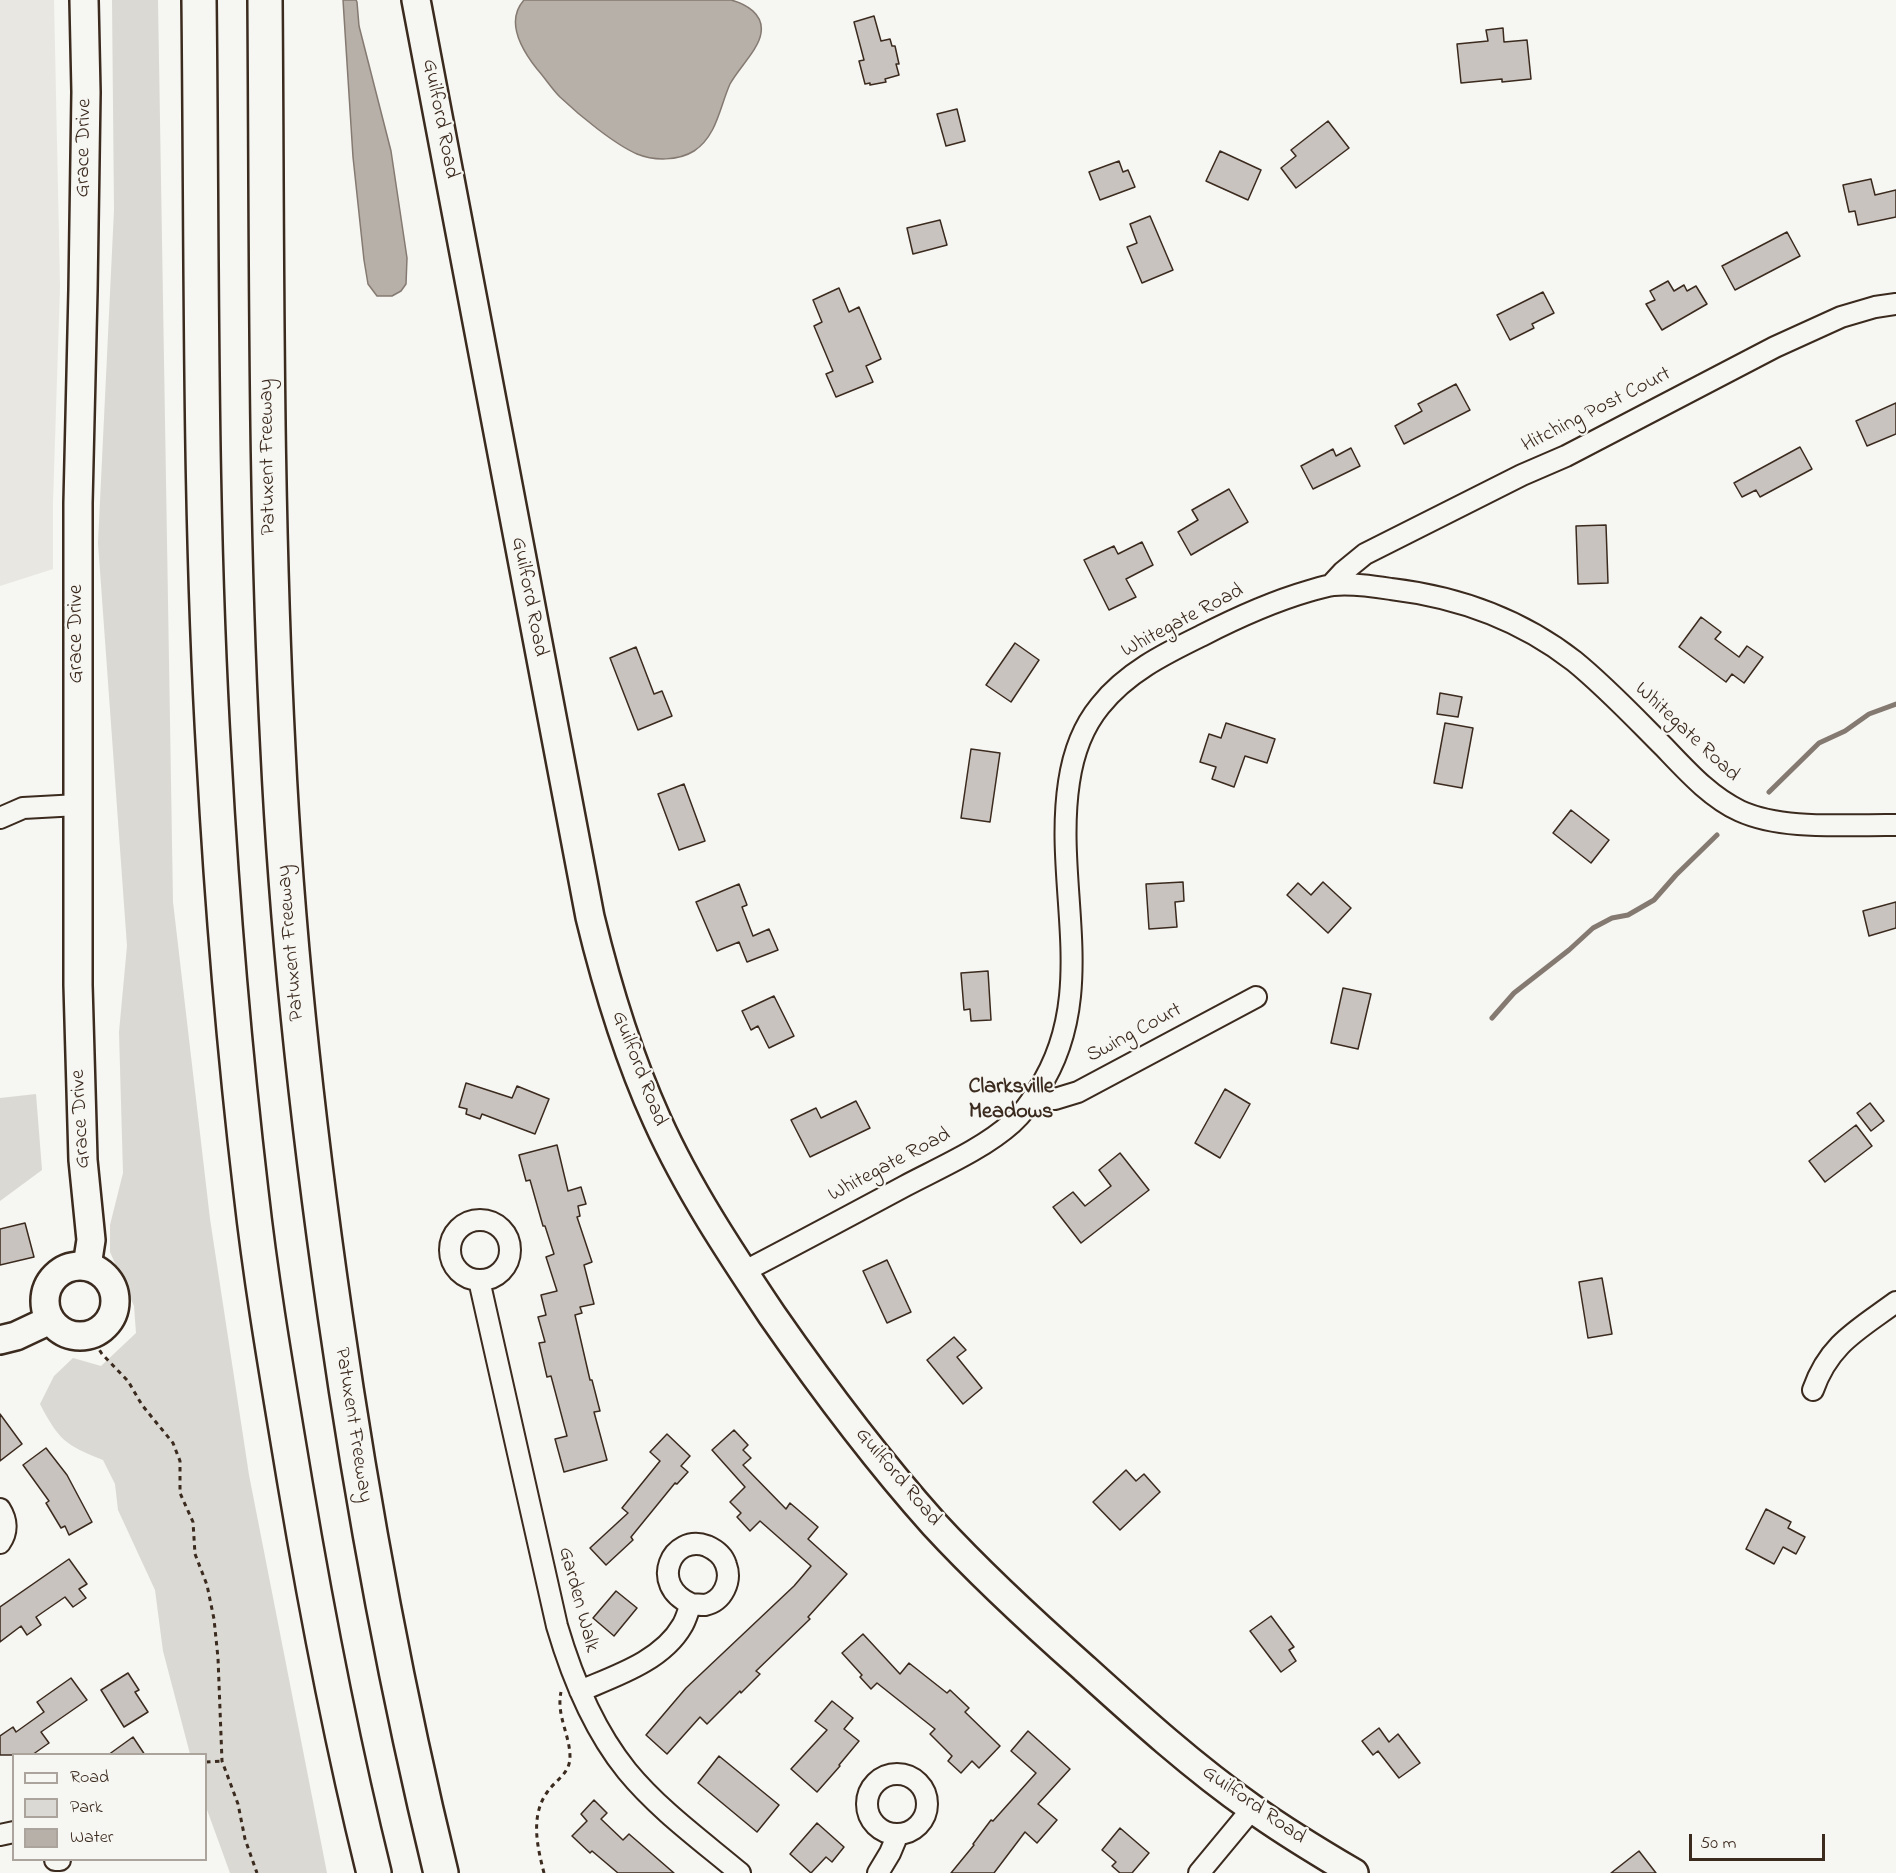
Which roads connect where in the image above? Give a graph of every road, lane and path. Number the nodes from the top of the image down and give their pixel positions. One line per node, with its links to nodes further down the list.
1 (84, 0): 7 (main road, Grace Drive)
2 (199, 0): 29 (highway)
3 (265, 0): 30 (highway, Patuxent Freeway)
4 (416, 0): 13 (main road, Guilford Road)
5 (1896, 304): 6 (street, Hitching Post Court)
6 (1331, 585): 9 (street, Whitegate Road); 11 (street, Whitegate Road)
7 (78, 805): 8 (street); 12 (main road, Grace Drive)
8 (0, 818)
9 (1896, 825)
10 (1256, 997): 11 (street, Swing Court)
11 (1032, 1100): 13 (street, Whitegate Road)
12 (87, 1266): 16 (main road); 17 (main road)
13 (743, 1272): 26 (main road, Guilford Road)
14 (478, 1280): 23 (street, Garden Walk)
15 (1896, 1302): 19 (street)
16 (50, 1320): 17 (main road); 18 (main road)
17 (90, 1335): 24 (path)
18 (0, 1340)
19 (1813, 1390)
20 (0, 1509): 21 (street)
21 (0, 1543)
22 (691, 1604): 23 (street)
23 (578, 1685): 31 (path); 32 (street, Garden Walk)
24 (222, 1761): 25 (path); 28 (path)
25 (207, 1762)
26 (1252, 1809): 34 (street); 35 (main road, Guilford Road)
27 (898, 1834): 33 (street)
28 (257, 1873)
29 (374, 1873)
30 (441, 1873)
31 (544, 1873)
32 (740, 1873)
33 (878, 1873)
34 (1199, 1873)
35 (1354, 1873)

